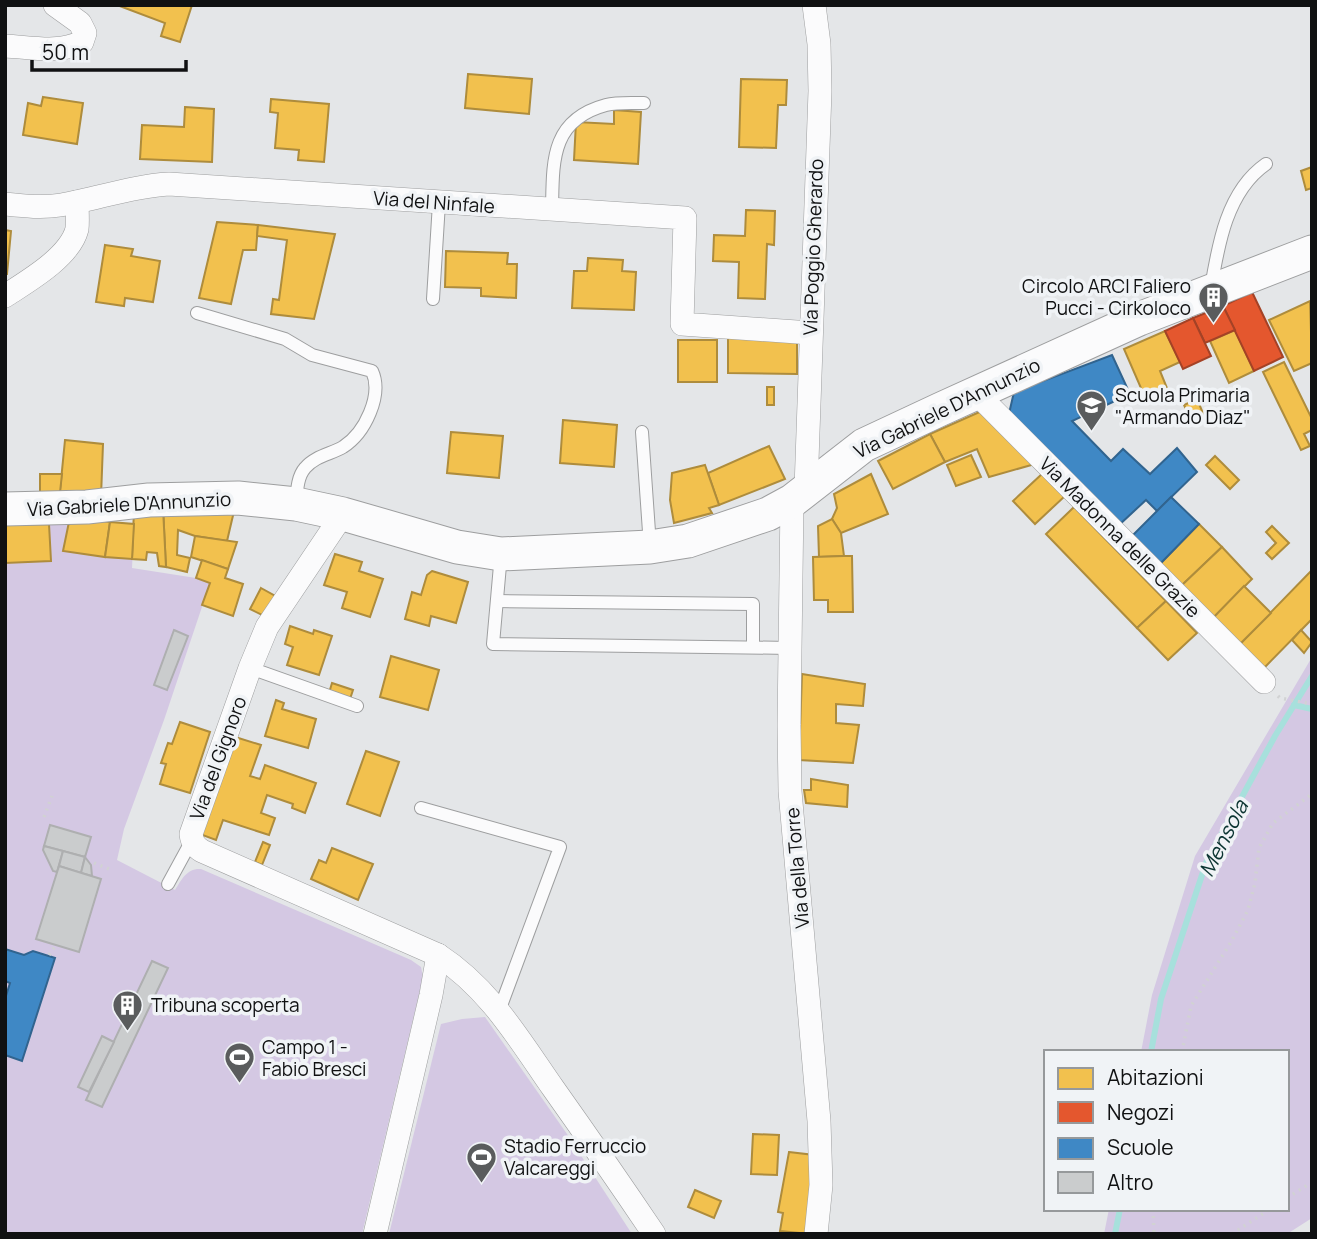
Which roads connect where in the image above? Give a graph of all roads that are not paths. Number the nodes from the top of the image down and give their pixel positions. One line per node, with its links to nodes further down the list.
1 (55, 5): 3 (street)
2 (814, 5): 15 (street, Via Poggio Gherardo)
3 (5, 46)
4 (644, 103): 9 (lane)
5 (1266, 164): 11 (lane)
6 (77, 202): 7 (street, Via del Ninfale); 8 (street, Via del Ninfale); 12 (street)
7 (439, 203): 9 (street, Via del Ninfale); 13 (lane)
8 (5, 204)
9 (552, 209): 15 (street, Via del Ninfale)
10 (1312, 251): 11 (street, Via Gabriele D'Annunzio)
11 (1210, 292): 16 (street, Via Gabriele D'Annunzio)
12 (5, 296)
13 (433, 299)
14 (197, 313): 19 (lane)
15 (811, 333): 18 (street, Via Poggio Gherardo)
16 (976, 393): 18 (street, Via Gabriele D'Annunzio); 28 (street, Via Madonna delle Grazie)
17 (642, 432): 22 (lane)
18 (799, 495): 22 (street, Via Gabriele D'Annunzio); 26 (street, Via della Torre)
19 (296, 504): 20 (street, Via Gabriele D'Annunzio); 21 (street, Via Gabriele D'Annunzio)
20 (5, 509)
21 (344, 514): 23 (street, Via Gabriele D'Annunzio); 27 (street, Via del Gignoro)
22 (650, 547): 23 (street, Via Gabriele D'Annunzio)
23 (501, 554): 24 (lane)
24 (497, 601): 25 (lane); 25 (lane)
25 (753, 647): 26 (lane)
26 (790, 648): 37 (street, Via della Torre)
27 (250, 668): 29 (lane); 31 (street, Via del Gignoro)
28 (1272, 690)
29 (357, 706)
30 (421, 808): 34 (lane)
31 (192, 840): 32 (lane); 33 (street, Via del Gignoro)
32 (168, 884)
33 (438, 955): 34 (street, Via del Gignoro); 35 (street)
34 (499, 1012): 36 (street, Via del Gignoro)
35 (375, 1234)
36 (654, 1234)
37 (816, 1234)

